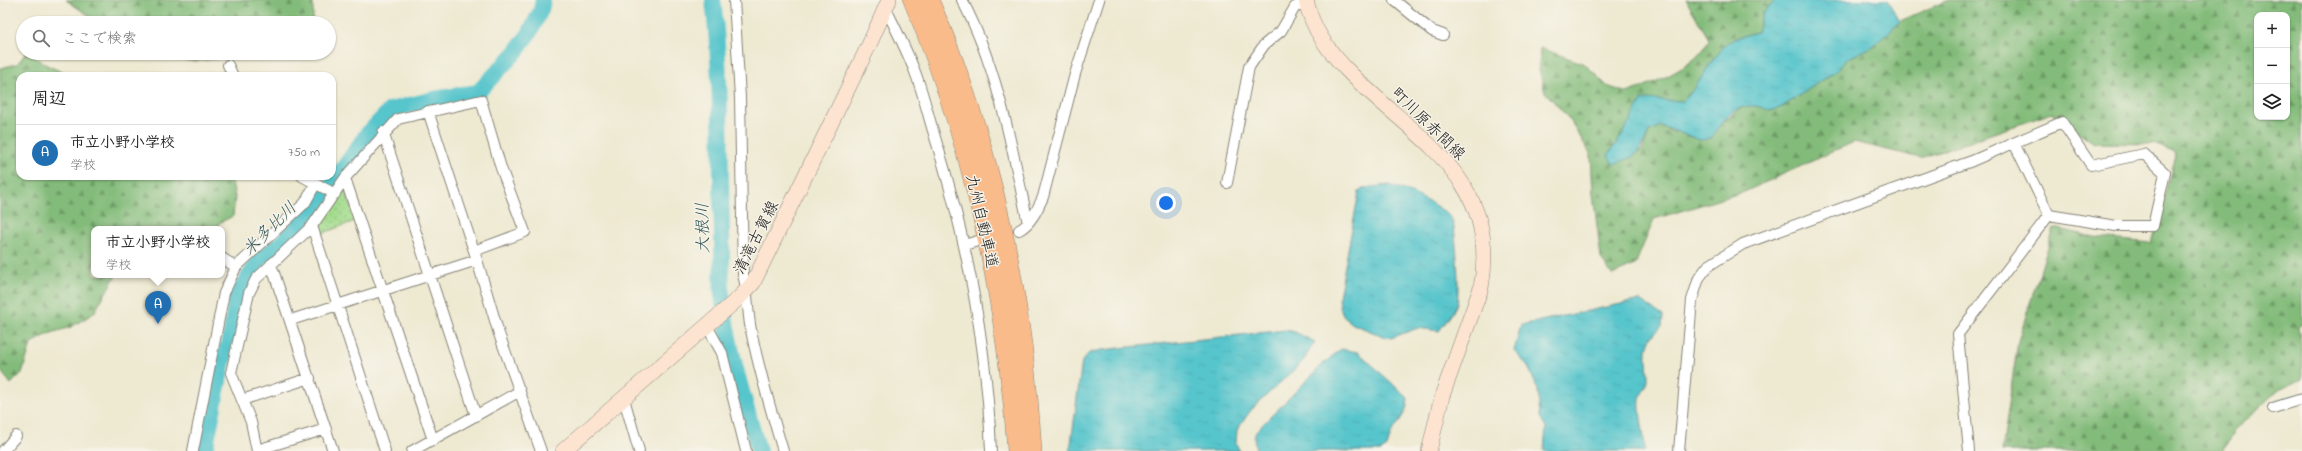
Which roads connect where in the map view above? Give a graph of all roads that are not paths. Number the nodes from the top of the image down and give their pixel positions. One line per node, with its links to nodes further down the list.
1 (734, 0): 32 (street)
2 (912, 0): 58 (highway, 九州自動車道)
3 (929, 0): 59 (highway, 九州自動車道)
4 (962, 0): 21 (street)
5 (1099, 0): 21 (street)
6 (1394, 0): 9 (street)
7 (1306, 1): 18 (street); 60 (main road, 町川原赤間線)
8 (887, 3): 25 (street); 32 (main road, 清滝古賀線)
9 (1443, 35)
10 (228, 65): 11 (street)
11 (231, 72)
12 (428, 111): 13 (street); 26 (street); 26 (street)
13 (384, 132): 15 (street); 30 (street)
14 (2014, 143): 20 (street); 20 (street); 61 (street)
15 (345, 178): 19 (street); 31 (street)
16 (310, 180): 17 (street)
17 (316, 183): 19 (street); 29 (street)
18 (1227, 183)
19 (335, 194): 22 (street)
20 (2049, 215): 62 (street)
21 (1028, 223): 23 (street)
22 (312, 226): 28 (street); 33 (street)
23 (1020, 230)
24 (978, 241): 25 (street)
25 (964, 245): 57 (street)
26 (476, 255): 30 (street); 37 (street)
27 (225, 260): 29 (street)
28 (271, 264): 34 (street); 40 (street)
29 (236, 267): 48 (street)
30 (430, 275): 31 (street); 42 (street)
31 (384, 290): 33 (street); 45 (street)
32 (744, 294): 35 (main road, 清滝古賀線); 56 (street)
33 (338, 305): 34 (street); 51 (street)
34 (291, 320): 36 (street)
35 (707, 326): 38 (main road, 清滝古賀線); 55 (street)
36 (310, 378): 40 (street); 43 (street)
37 (520, 391): 42 (street); 53 (street)
38 (624, 399): 46 (main road, 清滝古賀線); 54 (street)
39 (2302, 399): 41 (street)
40 (242, 400): 49 (street)
41 (2273, 408)
42 (476, 416): 45 (street)
43 (326, 429): 49 (street); 50 (street)
44 (16, 436): 47 (street)
45 (433, 440): 52 (street)
46 (566, 450)
47 (3, 451)
48 (193, 451)
49 (257, 451)
50 (334, 451)
51 (385, 451)
52 (412, 451)
53 (541, 451)
54 (639, 451)
55 (746, 451)
56 (783, 451)
57 (991, 451)
58 (1017, 451)
59 (1032, 451)
60 (1429, 451)
61 (1679, 451)
62 (1969, 451)

